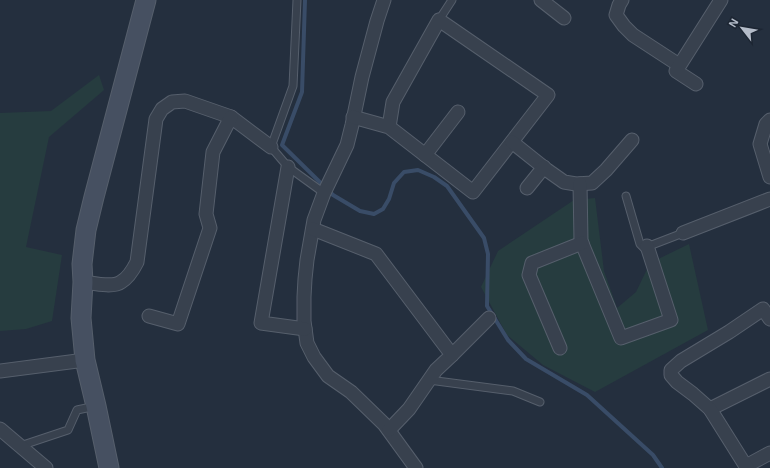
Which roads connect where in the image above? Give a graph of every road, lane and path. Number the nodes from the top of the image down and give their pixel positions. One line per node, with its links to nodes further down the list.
1 (146, 0): 33 (street)
2 (297, 0): 19 (lane)
3 (384, 0): 14 (street)
4 (452, 0): 9 (lane)
5 (541, 0): 8 (street)
6 (622, 0): 10 (street)
7 (721, 0): 10 (street)
8 (560, 9)
9 (440, 20): 16 (street); 18 (street)
10 (679, 64): 11 (street)
11 (696, 84)
12 (458, 112): 20 (street)
13 (231, 117): 19 (street); 33 (street); 34 (street)
14 (354, 117): 16 (street); 26 (street)
15 (770, 120): 23 (street)
16 (389, 128): 20 (street)
17 (632, 140): 24 (street)
18 (512, 142): 20 (street); 22 (street)
19 (270, 147): 21 (lane)
20 (425, 155)
21 (288, 167): 26 (lane); 37 (street)
22 (544, 167): 24 (street); 25 (street)
23 (770, 177)
24 (580, 184): 31 (street)
25 (527, 188)
26 (324, 193): 29 (street)
27 (626, 196): 32 (lane)
28 (770, 199): 30 (street)
29 (313, 229): 37 (street); 39 (street)
30 (684, 233): 32 (lane)
31 (582, 243): 32 (street); 38 (street)
32 (647, 246)
33 (83, 282): 40 (street)
34 (149, 316)
35 (489, 318): 39 (street)
36 (770, 319): 46 (street)
37 (305, 329): 48 (street)
38 (560, 348)
39 (452, 355): 43 (street)
40 (85, 360): 41 (street); 45 (street)
41 (0, 371)
42 (770, 379): 46 (street)
43 (429, 380): 44 (lane); 48 (street)
44 (540, 402)
45 (96, 406): 49 (lane); 53 (street)
46 (710, 409): 51 (street)
47 (0, 429): 49 (street)
48 (389, 430): 54 (street)
49 (20, 446): 52 (street)
50 (770, 454): 51 (street)
51 (746, 467)
52 (46, 468)
53 (109, 468)
54 (416, 468)

